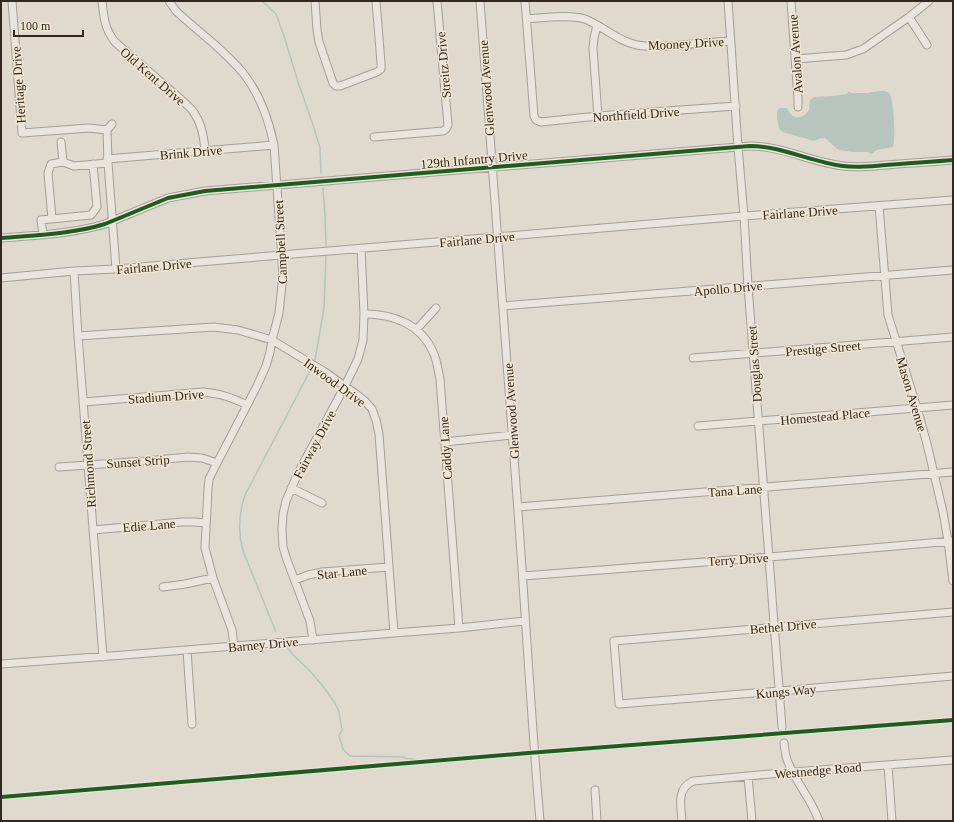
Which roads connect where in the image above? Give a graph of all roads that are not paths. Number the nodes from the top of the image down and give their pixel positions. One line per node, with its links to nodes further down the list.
1 (12, 1): 22 (street, Heritage Drive)
2 (102, 1): 27 (street, Old Kent Drive)
3 (169, 1): 25 (street, Campbell Street)
4 (315, 1): 5 (street)
5 (376, 1)
6 (438, 1): 23 (street, Streitz Drive)
7 (480, 1): 32 (street, Glenwood Avenue)
8 (526, 1): 13 (street)
9 (728, 1): 15 (street, Douglas Street)
10 (791, 1): 17 (street, Avalon Avenue)
11 (929, 1): 12 (street)
12 (909, 17): 16 (street); 17 (street)
13 (527, 19): 14 (street, Mooney Drive); 20 (street, Northfield Drive)
14 (597, 25): 15 (street, Mooney Drive); 20 (street)
15 (731, 41): 18 (street, Douglas Street)
16 (927, 45)
17 (795, 59): 19 (street, Avalon Avenue)
18 (736, 106): 20 (street, Northfield Drive); 26 (street, Douglas Street)
19 (798, 107)
20 (598, 116)
21 (112, 124): 22 (street)
22 (106, 130): 29 (street)
23 (374, 137)
24 (61, 142): 30 (street)
25 (274, 145): 27 (street, Brink Drive); 33 (street, Campbell Street)
26 (738, 147): 28 (street, 129th Infantry Drive); 32 (street, 129th Infantry Drive); 36 (street, Douglas Street)
27 (205, 150): 29 (street, Brink Drive)
28 (953, 160)
29 (108, 161): 31 (street, Brink Drive); 38 (street)
30 (63, 162): 31 (street, Brink Drive); 37 (street)
31 (93, 164): 37 (street)
32 (492, 167): 33 (street, 129th Infantry Drive); 40 (street, Glenwood Avenue)
33 (277, 185): 38 (street, 129th Infantry Drive); 43 (street, Campbell Street)
34 (953, 200): 35 (street, Fairlane Drive)
35 (879, 206): 36 (street, Fairlane Drive); 47 (street, Mason Avenue)
36 (744, 216): 40 (street, Fairlane Drive); 49 (street, Douglas Street)
37 (52, 218): 39 (street)
38 (112, 221): 39 (street, 129th Infantry Drive); 44 (street)
39 (43, 234): 41 (street, 129th Infantry Drive)
40 (498, 237): 42 (street, Fairlane Drive); 50 (street, Glenwood Avenue)
41 (1, 238)
42 (361, 248): 43 (street, Fairlane Drive); 52 (street, Fairway Drive)
43 (282, 255): 44 (street, Fairlane Drive); 56 (street, Campbell Street)
44 (116, 269): 46 (street, Fairlane Drive)
45 (953, 270): 47 (street, Apollo Drive)
46 (74, 271): 48 (street, Fairlane Drive); 54 (street, Richmond Street)
47 (884, 275): 49 (street, Apollo Drive); 57 (street, Mason Avenue)
48 (1, 278)
49 (748, 286): 50 (street, Apollo Drive); 58 (street, Douglas Street)
50 (503, 306): 67 (street, Glenwood Avenue)
51 (436, 308): 53 (street)
52 (364, 314): 53 (street, Caddy Lane); 60 (street, Fairway Drive)
53 (416, 330): 68 (street, Caddy Lane)
54 (78, 336): 56 (street, Inwood Drive); 61 (street, Richmond Street)
55 (953, 337): 57 (street, Prestige Street)
56 (272, 340): 60 (street, Inwood Drive); 62 (street, Campbell Street)
57 (897, 342): 58 (street, Prestige Street); 64 (street, Mason Avenue)
58 (753, 354): 59 (street, Prestige Street); 65 (street, Douglas Street)
59 (693, 358)
60 (345, 386): 74 (street, Fairway Drive); 82 (street, Inwood Drive)
61 (84, 402): 62 (street, Stadium Drive); 70 (street, Richmond Street)
62 (247, 405): 69 (street, Campbell Street)
63 (953, 405): 64 (street, Homestead Place)
64 (918, 408): 65 (street, Homestead Place); 73 (street, Mason Avenue)
65 (758, 421): 66 (street, Homestead Place); 75 (street, Douglas Street)
66 (698, 426)
67 (512, 436): 68 (street); 77 (street, Glenwood Avenue)
68 (444, 442): 91 (street, Caddy Lane)
69 (217, 462): 70 (street, Sunset Strip); 78 (street, Campbell Street)
70 (89, 464): 71 (street, Sunset Strip); 79 (street, Richmond Street)
71 (59, 467)
72 (953, 472): 73 (street, Tana Lane)
73 (934, 474): 75 (street, Tana Lane); 80 (street, Mason Avenue)
74 (291, 488): 76 (street); 85 (street, Fairway Drive)
75 (763, 488): 77 (street, Tana Lane); 81 (street, Douglas Street)
76 (322, 503)
77 (518, 507): 83 (street, Glenwood Avenue)
78 (206, 523): 79 (street, Edie Lane); 84 (street, Campbell Street)
79 (93, 530): 96 (street, Richmond Street)
80 (951, 541): 81 (street, Terry Drive); 86 (street, Mason Avenue)
81 (769, 557): 83 (street, Terry Drive); 90 (street, Douglas Street)
82 (389, 567): 85 (street, Star Lane); 92 (street, Inwood Drive)
83 (522, 576): 89 (street, Glenwood Avenue)
84 (214, 578): 87 (street); 94 (street, Campbell Street)
85 (295, 580): 93 (street, Fairway Drive)
86 (953, 581)
87 (163, 587)
88 (953, 612): 90 (street, Bethel Drive)
89 (525, 621): 91 (street, Barney Drive); 109 (street, Glenwood Avenue)
90 (774, 627): 99 (street, Douglas Street); 100 (street, Bethel Drive)
91 (459, 628): 92 (street, Barney Drive)
92 (394, 633): 93 (street, Barney Drive)
93 (312, 640): 94 (street, Barney Drive)
94 (234, 646): 95 (street, Barney Drive)
95 (187, 650): 96 (street, Barney Drive); 101 (street)
96 (103, 657): 97 (street, Barney Drive)
97 (1, 664)
98 (953, 676): 99 (street, Kungs Way)
99 (780, 691): 100 (street, Kungs Way); 102 (street, Douglas Street)
100 (619, 704)
101 (192, 724)
102 (782, 728)
103 (784, 743): 106 (street)
104 (953, 760): 105 (street, Westnedge Road)
105 (888, 765): 106 (street, Westnedge Road); 114 (street)
106 (793, 772): 107 (street, Westnedge Road); 113 (street)
107 (748, 776): 111 (street, Westnedge Road); 112 (street)
108 (595, 790): 110 (street)
109 (540, 821)
110 (597, 821)
111 (682, 821)
112 (752, 821)
113 (819, 821)
114 (892, 821)

